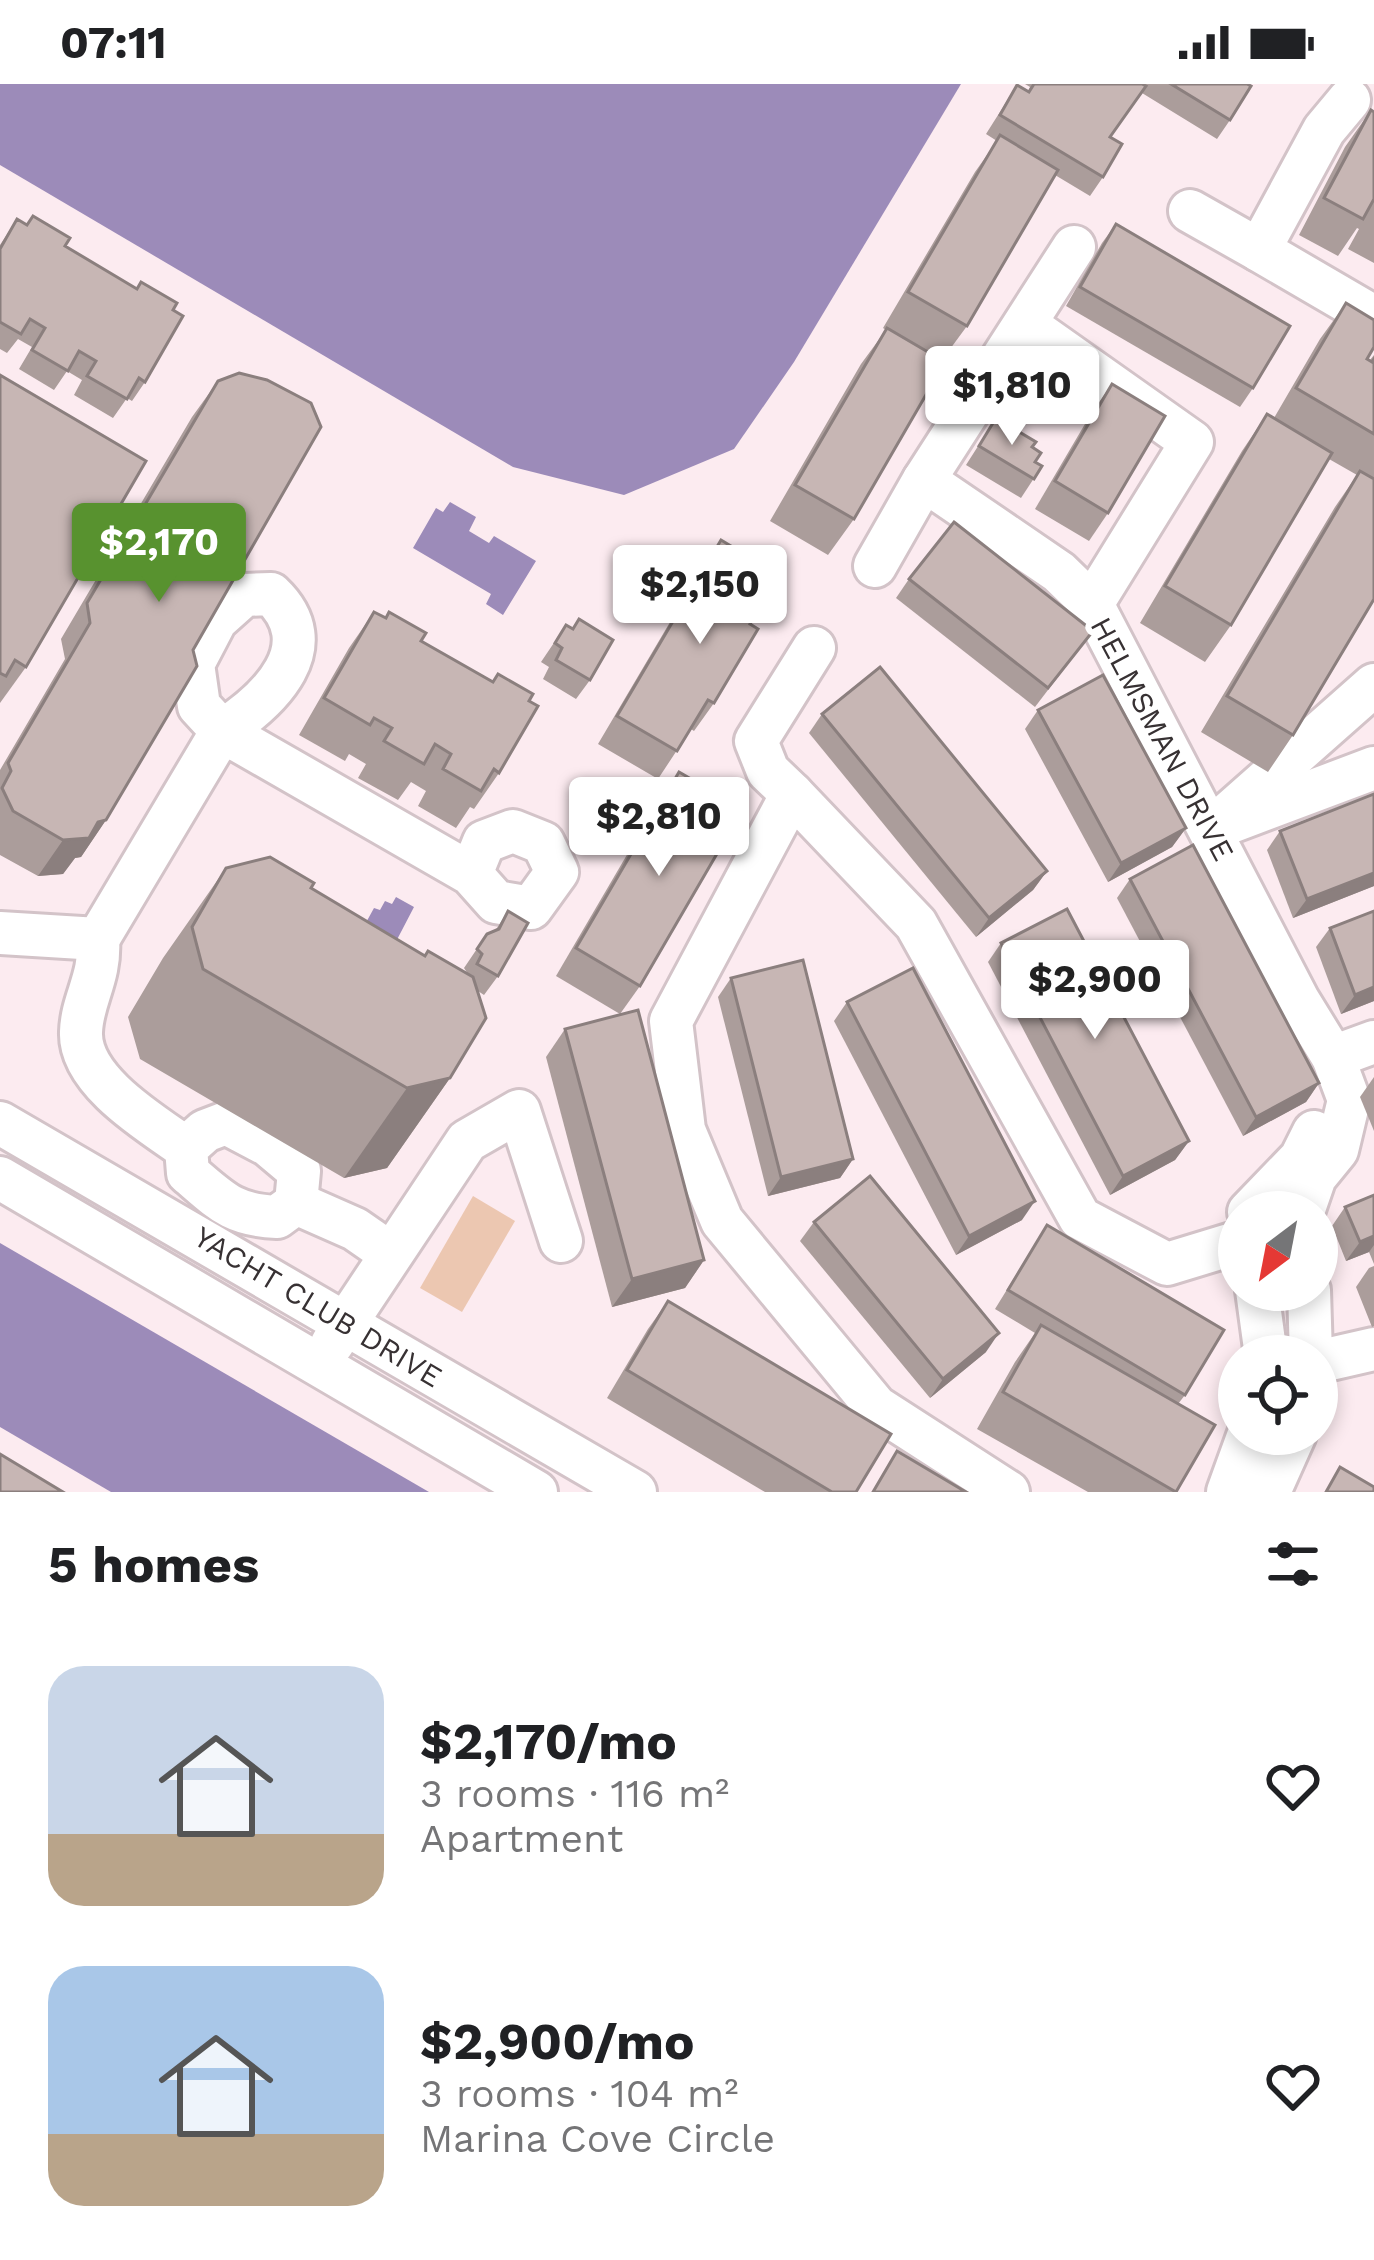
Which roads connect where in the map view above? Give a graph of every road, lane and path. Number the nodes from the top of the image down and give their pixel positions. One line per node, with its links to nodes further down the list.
1 (1354, 97): 4 (street)
2 (1190, 211): 4 (street)
3 (1074, 248): 6 (street)
4 (1258, 250): 5 (street)
5 (1374, 317)
6 (1025, 324): 7 (street); 9 (street)
7 (925, 480): 8 (street); 9 (street, HELMSMAN DRIVE)
8 (874, 566)
9 (1092, 604): 14 (street, HELMSMAN DRIVE)
10 (814, 648): 13 (street)
11 (1374, 685): 14 (street)
12 (1374, 768): 14 (street)
13 (792, 794): 27 (street); 37 (street)
14 (1210, 830): 19 (street, HELMSMAN DRIVE)
15 (471, 874): 17 (street)
16 (0, 933): 17 (street)
17 (98, 940): 21 (street)
18 (1374, 1042): 19 (street)
19 (1333, 1057): 23 (street); 24 (street, HELMSMAN DRIVE)
20 (0, 1123): 29 (street, YACHT CLUB DRIVE)
21 (186, 1148): 25 (street); 25 (street)
22 (0, 1178): 32 (street, YACHT CLUB DRIVE)
23 (1269, 1191)
24 (1310, 1191)
25 (296, 1203): 28 (street)
26 (560, 1241): 28 (street)
27 (1218, 1249)
28 (391, 1254): 29 (street)
29 (347, 1322): 32 (street); 36 (street, YACHT CLUB DRIVE)
30 (1374, 1349): 31 (street)
31 (1338, 1355)
32 (319, 1365): 35 (street, YACHT CLUB DRIVE)
33 (1241, 1455): 38 (street)
34 (1286, 1455): 39 (street)
35 (536, 1492)
36 (635, 1492)
37 (1008, 1492)
38 (1228, 1492)
39 (1269, 1492)

